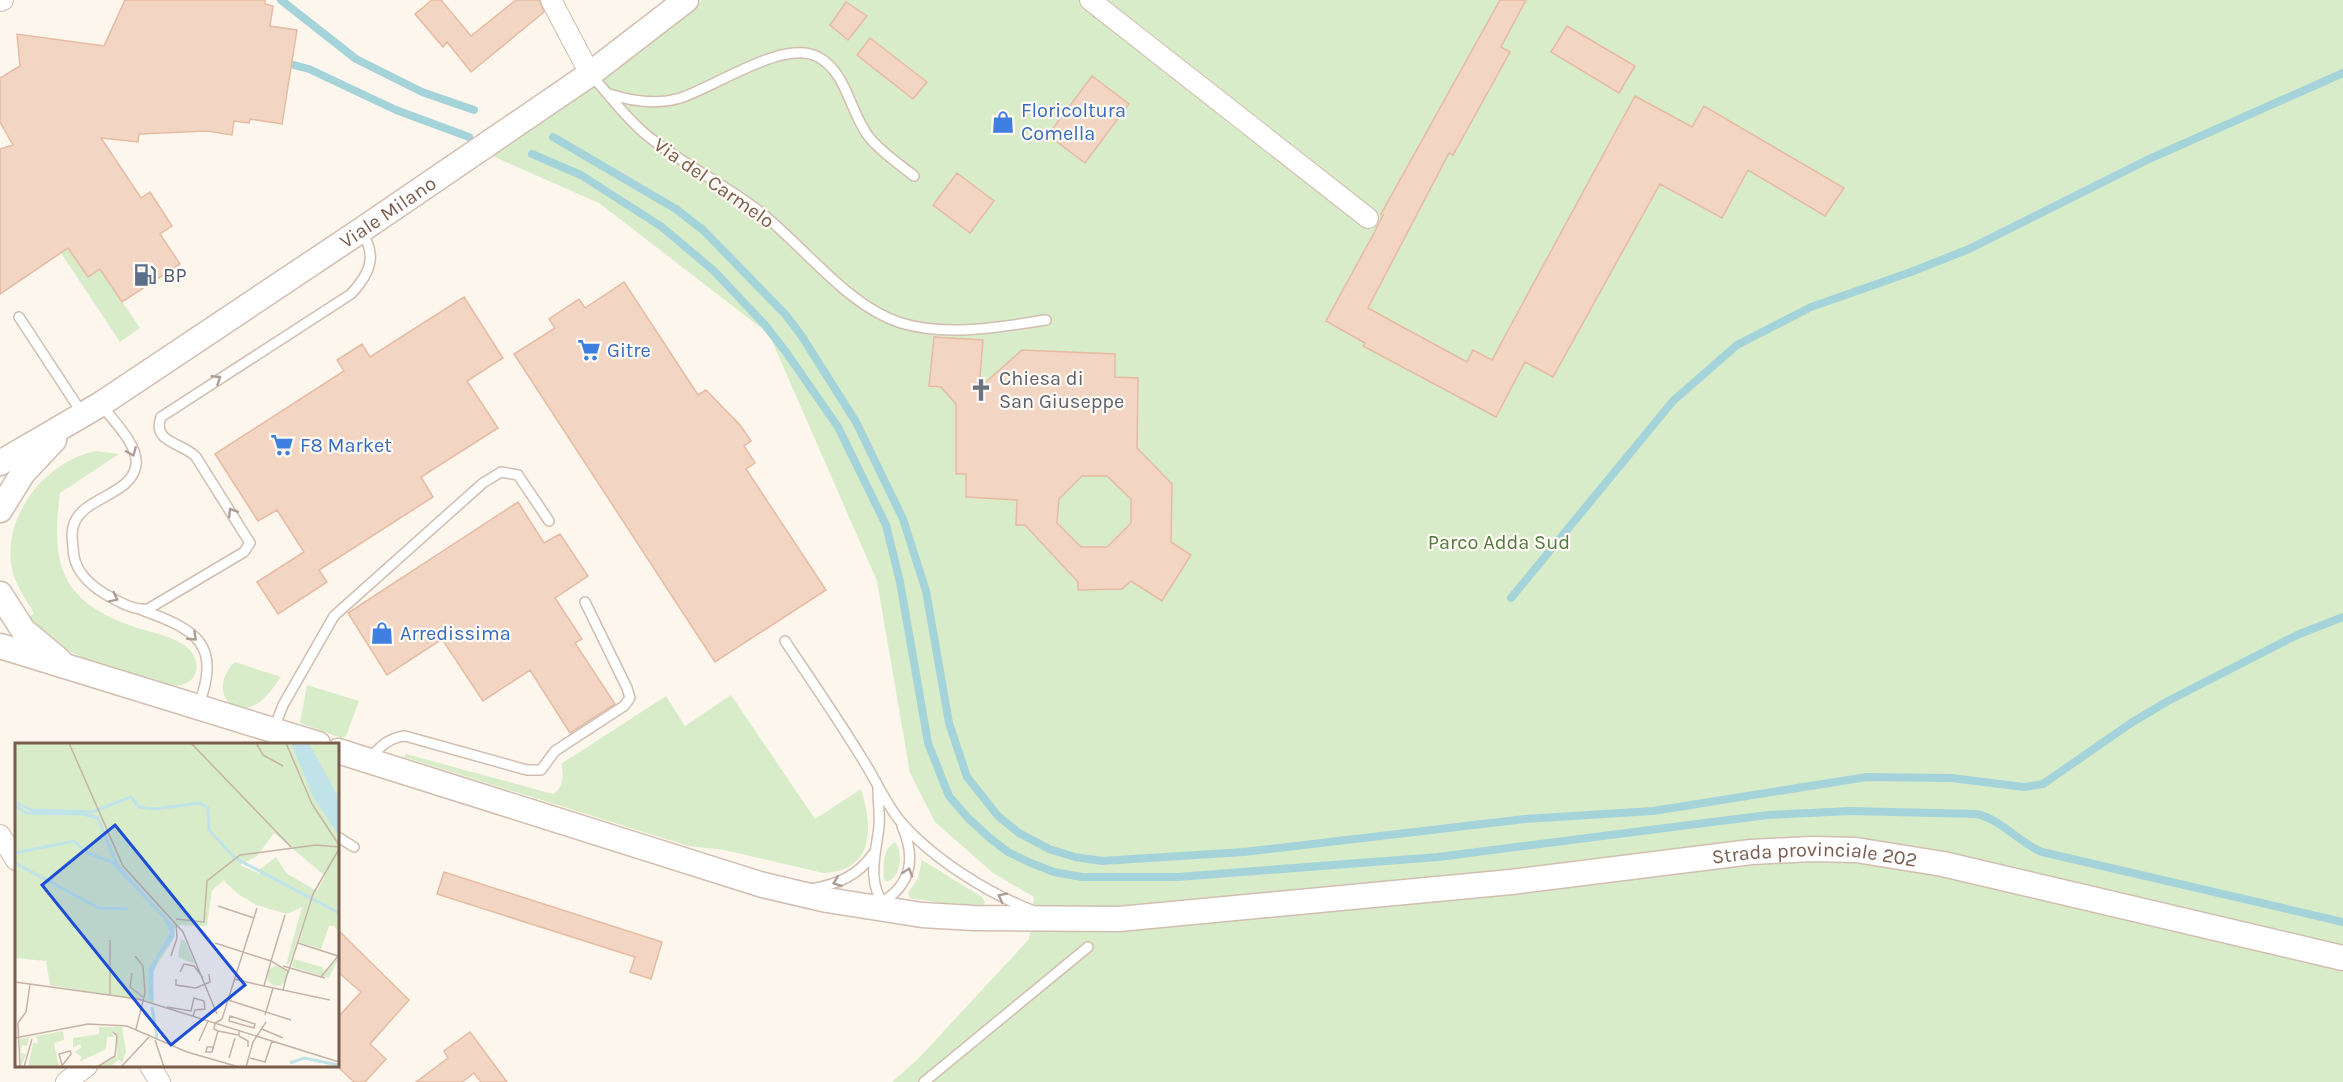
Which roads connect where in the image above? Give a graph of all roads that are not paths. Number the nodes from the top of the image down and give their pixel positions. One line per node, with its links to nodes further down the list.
1 (551, 0): 4 (street)
2 (687, 0): 4 (street, Viale Milano)
3 (1090, 0): 7 (street)
4 (590, 74): 5 (lane, Via del Carmelo); 8 (street, Viale Milano)
5 (609, 94): 6 (lane); 10 (lane, Via del Carmelo)
6 (914, 176)
7 (1368, 218)
8 (360, 231): 11 (street, Viale Milano); 17 (lane, one-way to 8)
9 (19, 317): 11 (lane)
10 (1046, 320)
11 (92, 409): 12 (street, Viale Milano); 13 (street, Viale Milano); 17 (lane, one-way to 17)
12 (0, 463)
13 (0, 510)
14 (549, 521): 22 (lane)
15 (0, 594): 20 (street)
16 (585, 602): 25 (lane)
17 (142, 610): 21 (lane, one-way to 21)
18 (784, 641): 26 (lane)
19 (0, 646): 20 (street)
20 (82, 673): 21 (street)
21 (198, 708): 22 (street)
22 (274, 738): 23 (street)
23 (311, 743)
24 (339, 751): 25 (street, Strada provinciale 202)
25 (369, 760): 33 (street, Strada provinciale 202)
26 (877, 785): 27 (lane); 31 (lane)
27 (900, 821): 34 (lane, one-way to 27); 35 (lane, one-way to 27)
28 (0, 835): 32 (street)
29 (339, 838): 30 (lane)
30 (354, 847)
31 (874, 852): 33 (lane, one-way to 33); 34 (lane)
32 (15, 858)
33 (789, 892): 34 (street, Strada provinciale 202)
34 (881, 907): 35 (street, Strada provinciale 202)
35 (1056, 919): 37 (street, Strada provinciale 202)
36 (1088, 948): 42 (lane)
37 (2343, 958)
38 (85, 1067): 40 (street)
39 (151, 1067): 41 (street)
40 (66, 1082)
41 (160, 1082)
42 (924, 1082)

